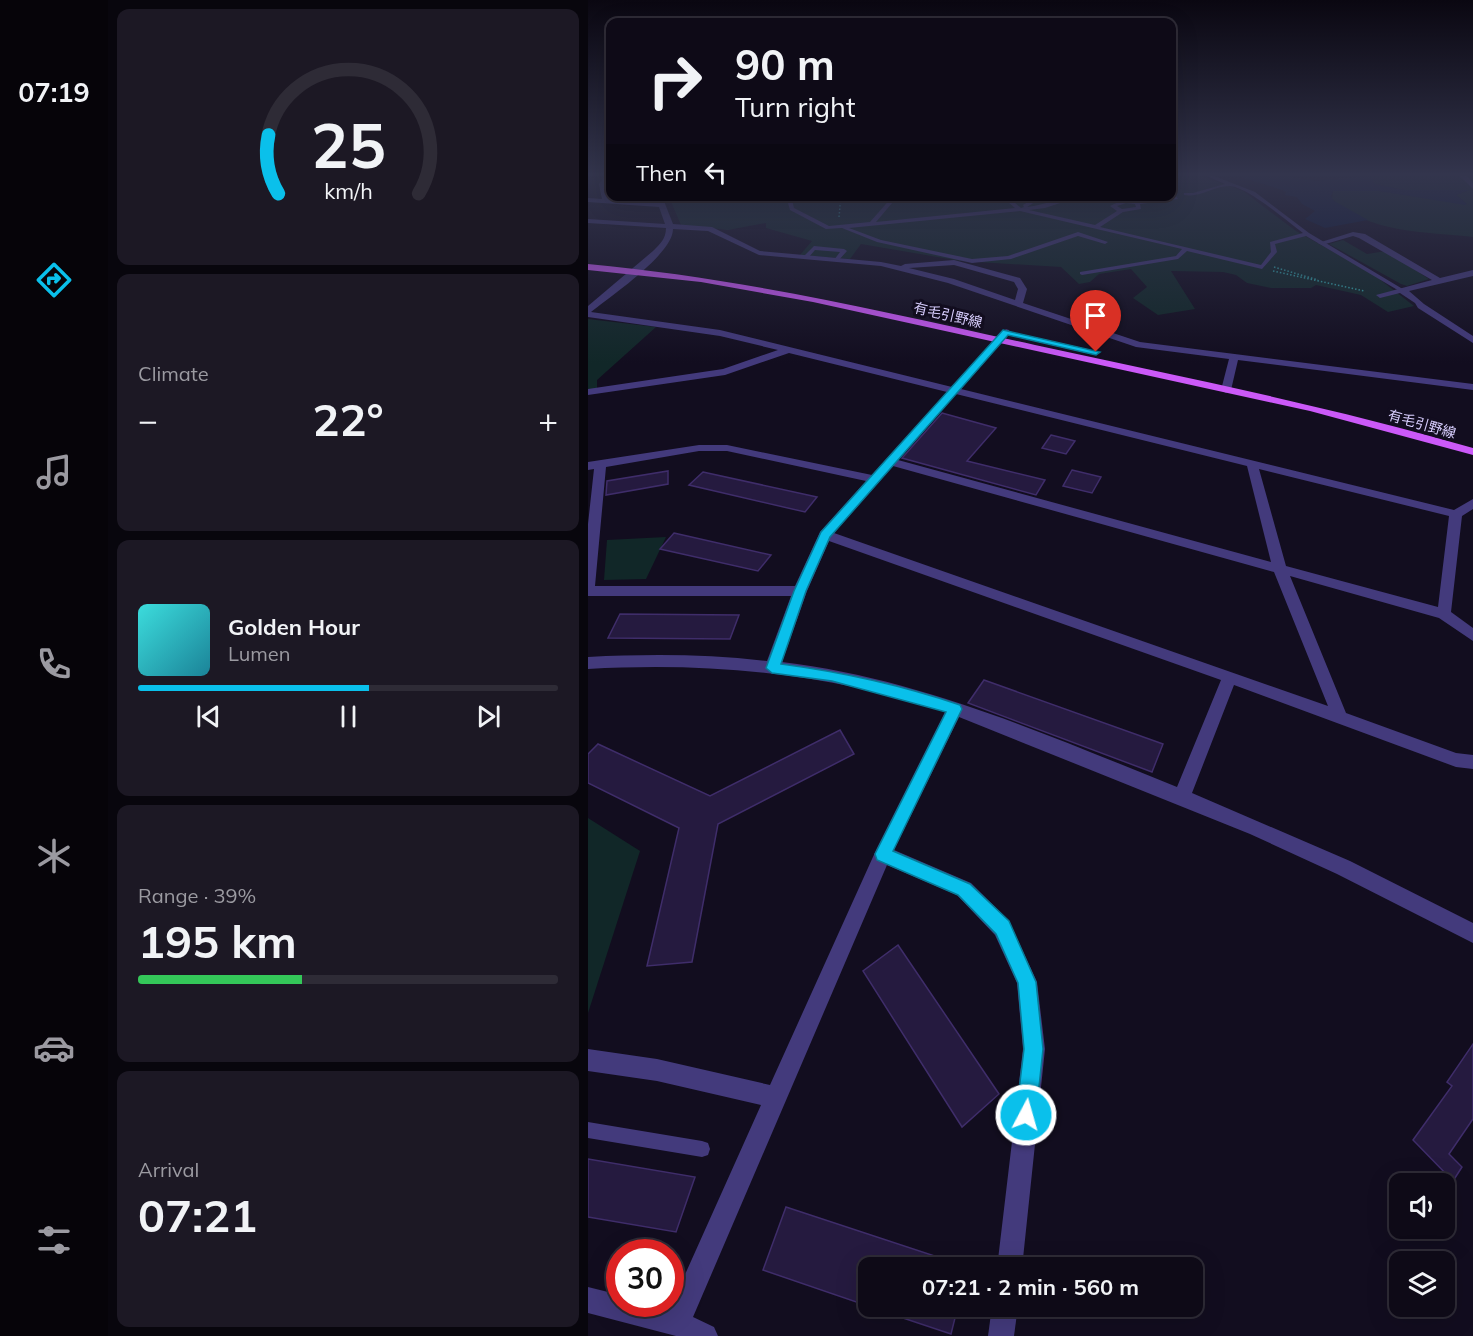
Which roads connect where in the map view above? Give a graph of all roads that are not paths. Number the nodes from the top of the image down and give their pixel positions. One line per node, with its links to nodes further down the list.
1 (669, 238): 16 (street)
2 (732, 238): 17 (street)
3 (872, 238): 4 (lane)
4 (1066, 238)
5 (1093, 238): 11 (lane)
6 (1142, 238): 13 (lane)
7 (1290, 238): 13 (lane)
8 (1314, 238): 12 (lane)
9 (1338, 238): 12 (street)
10 (1366, 238): 21 (street)
11 (1105, 242)
12 (1322, 243): 23 (lane)
13 (1185, 249): 18 (lane)
14 (588, 261): 16 (main road, 有毛引野線)
15 (588, 267): 16 (main road, 有毛引野線)
16 (639, 267): 27 (street); 29 (main road, 有毛引野線)
17 (896, 268): 26 (street); 26 (street)
18 (1082, 273)
19 (1473, 273): 20 (street)
20 (1457, 276): 21 (street); 22 (street)
21 (1439, 281): 23 (street)
22 (1473, 285)
23 (1403, 291): 24 (street); 25 (street)
24 (1380, 295)
25 (1418, 301): 28 (street); 30 (street)
26 (1018, 304): 32 (street)
27 (588, 312): 31 (street)
28 (1473, 332)
29 (1002, 336): 33 (main road, 有毛引野線); 35 (street)
30 (1473, 340)
31 (791, 350): 35 (street); 36 (street)
32 (1234, 357): 33 (street); 34 (street)
33 (1228, 386): 37 (main road, 有毛引野線); 38 (main road, 有毛引野線)
34 (1473, 387)
35 (955, 391): 39 (street); 40 (street)
36 (588, 392)
37 (1473, 442)
38 (1473, 452)
39 (890, 461): 42 (street); 46 (street)
40 (1252, 464): 44 (street); 46 (street)
41 (594, 465): 42 (street); 47 (street)
42 (873, 479): 45 (street)
43 (1473, 503): 44 (street)
44 (1456, 514): 48 (street)
45 (825, 535): 47 (street); 52 (street)
46 (1281, 569): 48 (street); 54 (street)
47 (800, 591): 51 (street)
48 (1444, 614): 49 (street)
49 (1473, 636)
50 (588, 663): 51 (street)
51 (772, 668): 53 (street)
52 (1230, 677): 54 (street); 56 (street)
53 (955, 709): 56 (street); 57 (street)
54 (1340, 717): 55 (street)
55 (1473, 762)
56 (1182, 797): 58 (street)
57 (883, 854): 60 (street); 63 (street)
58 (1473, 933)
59 (588, 1060): 60 (street)
60 (777, 1098): 66 (street)
61 (588, 1131): 62 (lane)
62 (702, 1149)
63 (1010, 1257)
64 (588, 1300): 66 (street)
65 (1004, 1317): 68 (street)
66 (677, 1323): 67 (street)
67 (705, 1336)
68 (1001, 1336)

